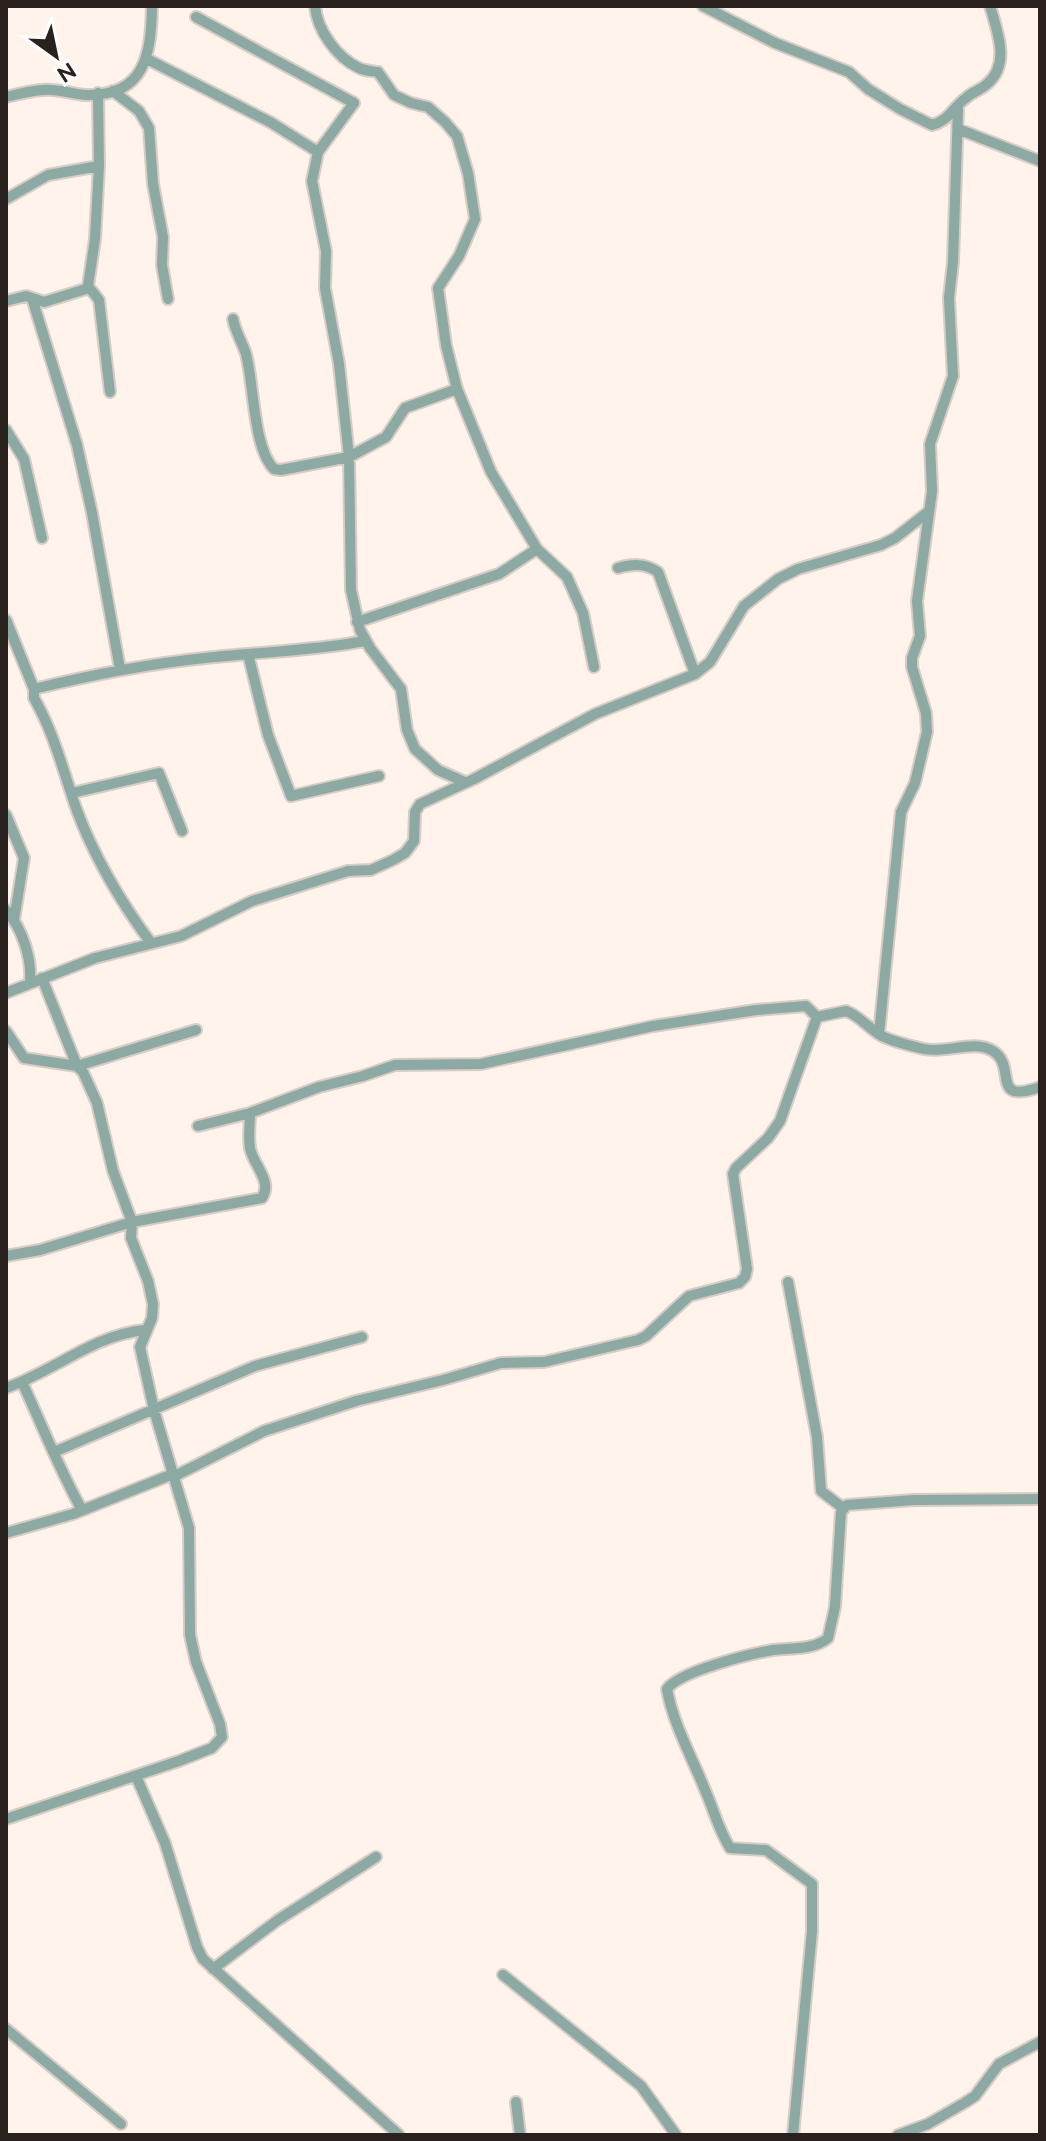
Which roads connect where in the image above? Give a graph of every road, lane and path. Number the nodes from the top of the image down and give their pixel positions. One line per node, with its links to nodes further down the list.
1 (152, 6): 6 (street)
2 (315, 6): 21 (street)
3 (703, 6): 10 (street)
4 (990, 6): 10 (street)
5 (196, 17): 12 (street)
6 (147, 59): 7 (street); 12 (street)
7 (113, 91): 8 (street); 18 (street)
8 (98, 93): 9 (street); 14 (street)
9 (6, 97)
10 (958, 109): 11 (street)
11 (958, 129): 13 (street); 25 (street)
12 (318, 152): 24 (street)
13 (1040, 161)
14 (99, 166): 15 (street); 16 (street)
15 (6, 199)
16 (89, 288): 17 (street); 22 (street)
17 (32, 298): 19 (street); 34 (street)
18 (168, 299)
19 (6, 301)
20 (233, 319): 24 (street)
21 (457, 389): 24 (street); 27 (street)
22 (110, 392)
23 (6, 430): 26 (street)
24 (349, 457): 30 (street)
25 (928, 512): 35 (street); 51 (street)
26 (42, 538)
27 (537, 549): 30 (street); 33 (street)
28 (618, 568): 35 (street)
29 (6, 620): 36 (street)
30 (357, 622): 31 (street)
31 (365, 641): 32 (street); 38 (street)
32 (248, 654): 34 (street); 37 (street)
33 (594, 667)
34 (120, 669): 36 (street)
35 (695, 674): 38 (street)
36 (34, 689): 39 (street)
37 (379, 776)
38 (465, 783): 44 (street)
39 (72, 793): 41 (street); 44 (street)
40 (6, 815): 43 (street)
41 (182, 831)
42 (6, 910): 43 (street)
43 (14, 920): 46 (street)
44 (151, 943): 45 (street)
45 (42, 978): 46 (street); 52 (street)
46 (30, 982): 47 (street)
47 (6, 993)
48 (817, 1017): 51 (street); 54 (street); 65 (street)
49 (196, 1030): 52 (street)
50 (6, 1031): 52 (street)
51 (879, 1034): 53 (street)
52 (77, 1066): 56 (street)
53 (1040, 1087)
54 (250, 1113): 55 (street); 56 (street)
55 (198, 1126)
56 (132, 1222): 57 (street); 59 (street)
57 (6, 1256)
58 (788, 1282): 67 (street)
59 (145, 1330): 61 (street); 63 (street)
60 (362, 1337): 63 (street)
61 (22, 1382): 62 (street); 64 (street)
62 (6, 1388)
63 (154, 1410): 64 (street); 65 (street)
64 (54, 1452): 68 (street)
65 (173, 1475): 68 (street); 70 (street)
66 (1040, 1499): 67 (street)
67 (843, 1508): 82 (street)
68 (82, 1510): 69 (street)
69 (6, 1533)
70 (136, 1776): 71 (street); 73 (street)
71 (6, 1819)
72 (376, 1857): 73 (street)
73 (213, 1969): 79 (street)
74 (503, 1975): 81 (street)
75 (6, 2029): 78 (street)
76 (1040, 2042): 83 (street)
77 (516, 2102): 80 (street)
78 (121, 2124)
79 (399, 2135)
80 (520, 2135)
81 (676, 2135)
82 (793, 2135)
83 (898, 2135)

